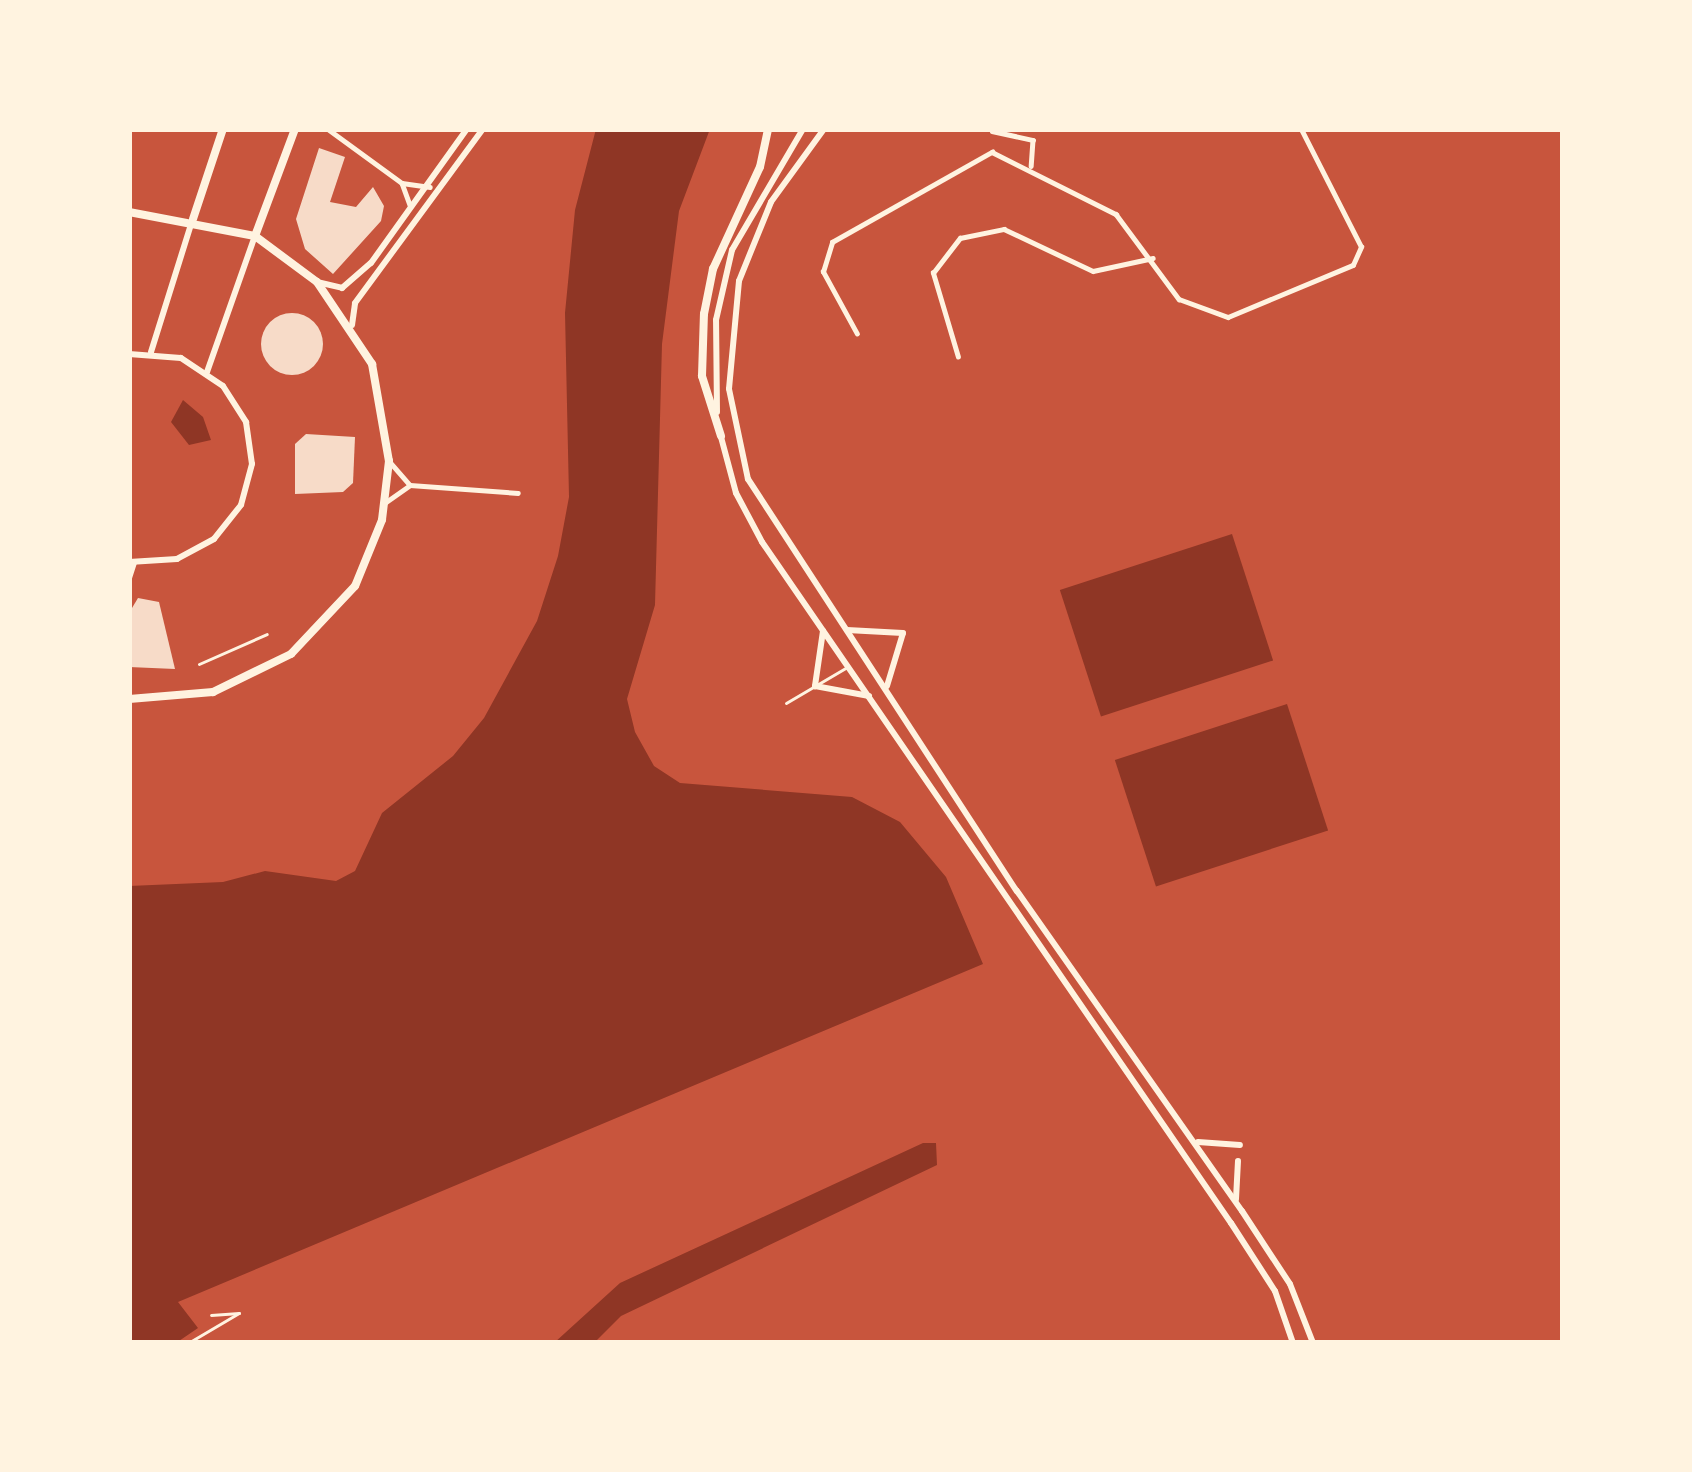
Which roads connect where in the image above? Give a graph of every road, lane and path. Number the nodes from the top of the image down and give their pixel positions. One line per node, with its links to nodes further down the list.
1 (223, 129): 16 (main road)
2 (295, 129): 17 (main road)
3 (328, 129): 12 (street)
4 (467, 129): 13 (main road)
5 (483, 129): 20 (main road)
6 (769, 129): 26 (main road)
7 (802, 129): 26 (main road)
8 (824, 129): 34 (main road)
9 (1301, 129): 18 (street)
10 (992, 131): 11 (street)
11 (1030, 166): 18 (street); 21 (street)
12 (402, 183): 13 (street); 15 (street)
13 (430, 187): 15 (main road)
14 (129, 212): 16 (main road)
15 (411, 212): 19 (main road)
16 (193, 219): 17 (main road); 22 (main road)
17 (255, 236): 19 (main road); 25 (main road)
18 (1153, 258): 24 (street)
19 (317, 282): 20 (main road)
20 (352, 325): 27 (main road)
21 (857, 334)
22 (151, 352): 23 (main road); 25 (main road)
23 (129, 353)
24 (958, 356)
25 (207, 372): 31 (main road)
26 (721, 436): 33 (main road)
27 (389, 461): 28 (street); 30 (main road)
28 (410, 485): 29 (street); 30 (street)
29 (518, 493)
30 (385, 502): 41 (main road)
31 (132, 563): 32 (main road)
32 (129, 578)
33 (823, 628): 37 (main road); 38 (main road)
34 (847, 630): 39 (main road); 39 (main road)
35 (267, 634): 36 (street)
36 (199, 664)
37 (849, 665): 38 (street); 40 (main road)
38 (815, 686): 40 (main road); 42 (street)
39 (886, 688): 43 (main road)
40 (872, 698): 49 (main road)
41 (129, 699)
42 (786, 703)
43 (1194, 1141): 44 (main road); 46 (main road)
44 (1240, 1145)
45 (1238, 1161): 46 (main road)
46 (1236, 1202): 50 (main road)
47 (211, 1315): 48 (street)
48 (188, 1343)
49 (1293, 1343)
50 (1313, 1343)

